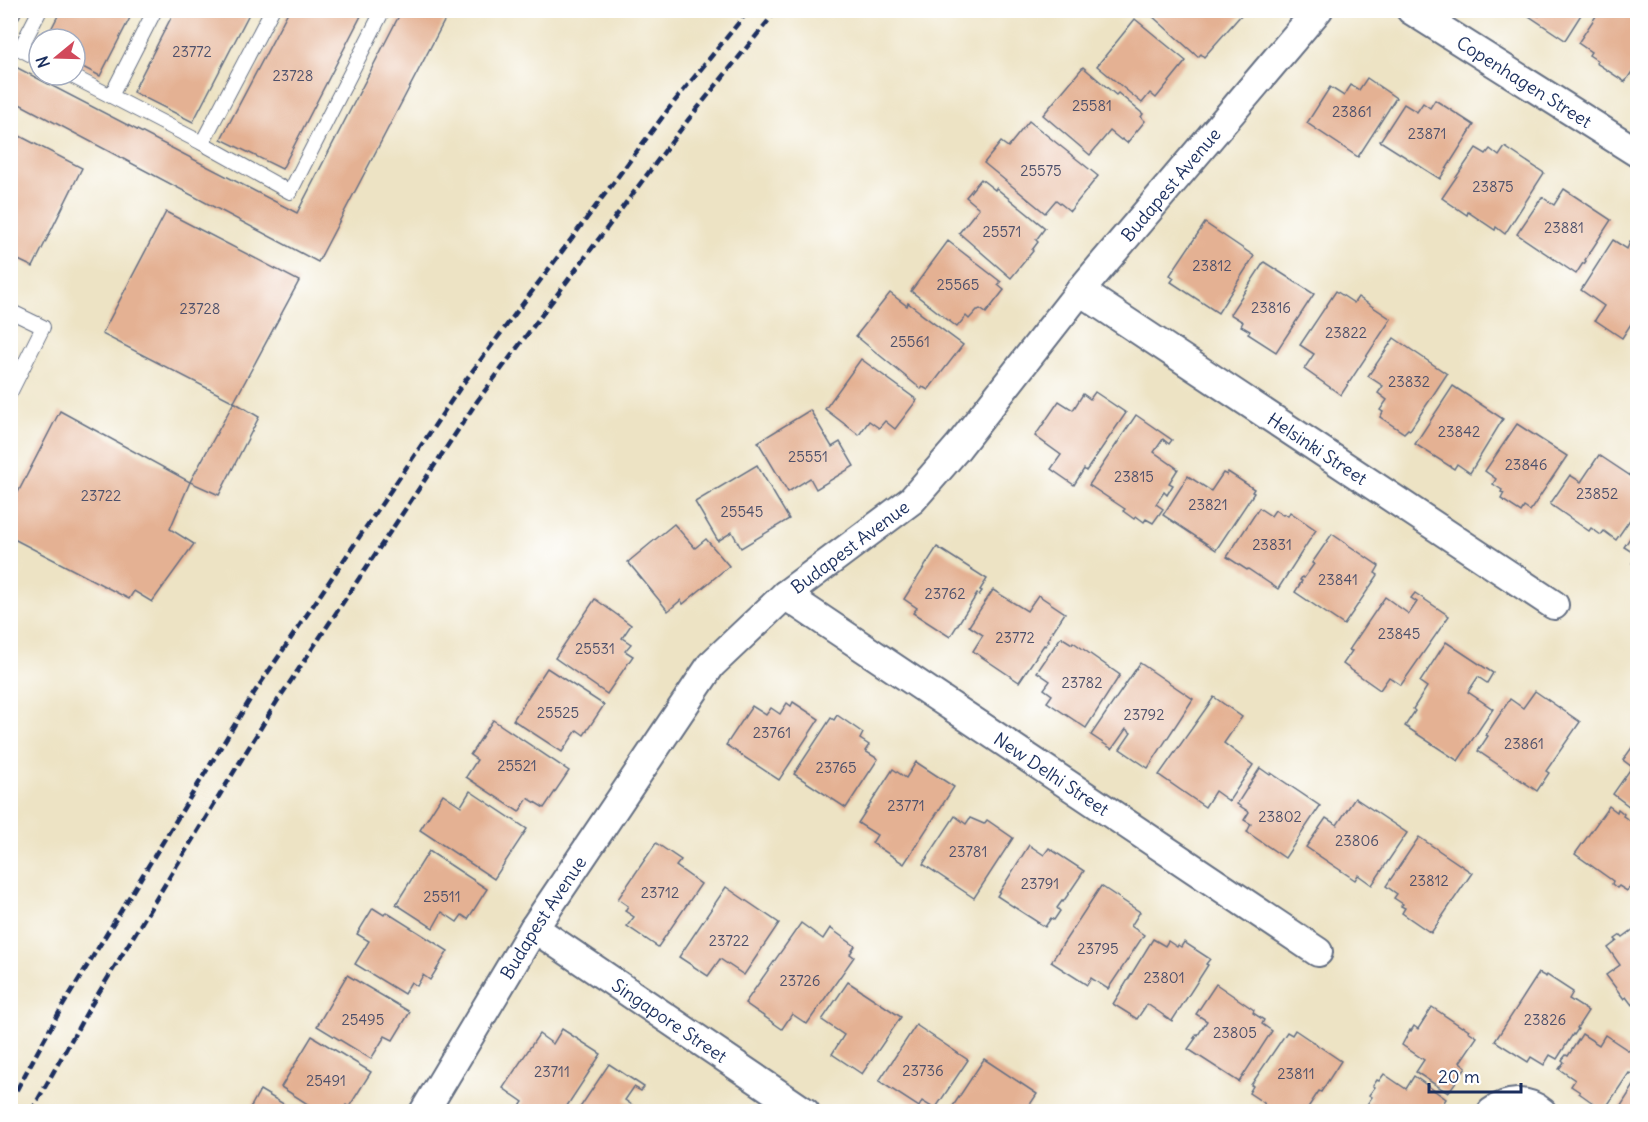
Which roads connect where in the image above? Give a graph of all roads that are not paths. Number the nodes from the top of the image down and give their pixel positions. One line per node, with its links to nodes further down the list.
1 (40, 10): 7 (lane)
2 (155, 10): 11 (lane)
3 (272, 10): 12 (lane)
4 (383, 10): 12 (lane)
5 (1318, 10): 14 (street, Budapest Avenue)
6 (1411, 10): 13 (street, Copenhagen Street)
7 (31, 27)
8 (27, 35): 9 (lane)
9 (27, 52)
10 (87, 84): 11 (lane)
11 (111, 96): 12 (lane)
12 (202, 143)
13 (1638, 153)
14 (1080, 291): 17 (street, Budapest Avenue); 18 (street, Helsinki Street)
15 (10, 311): 16 (lane)
16 (10, 393)
17 (785, 595): 19 (street, Budapest Avenue); 20 (street, New Delhi Street)
18 (1554, 605)
19 (534, 928): 21 (street, Budapest Avenue); 22 (street, Singapore Street)
20 (1318, 952)
21 (424, 1112)
22 (805, 1112)
23 (1492, 1112): 24 (street)
24 (1542, 1112)

